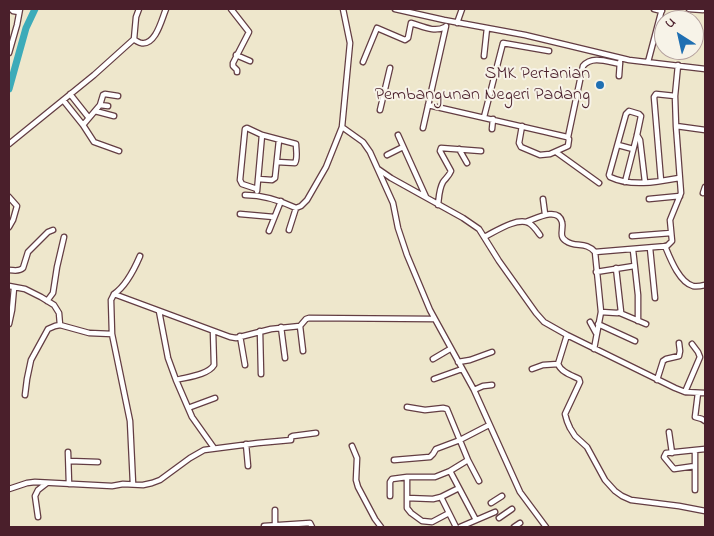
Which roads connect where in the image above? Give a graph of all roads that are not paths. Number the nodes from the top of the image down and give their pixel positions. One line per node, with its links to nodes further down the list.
1 (11, 9): 9 (street)
2 (139, 9): 15 (street)
3 (166, 9): 15 (street)
4 (231, 9): 19 (street)
5 (343, 9): 46 (street)
6 (395, 9): 11 (street)
7 (462, 9): 12 (street)
8 (689, 9): 10 (street)
9 (19, 10): 18 (street)
10 (703, 10)
11 (447, 21): 12 (street); 13 (street)
12 (457, 23): 14 (street)
13 (445, 27): 23 (street); 35 (street)
14 (487, 28): 20 (street); 22 (street)
15 (134, 39): 30 (street)
16 (654, 40): 24 (street)
17 (549, 51): 40 (street)
18 (9, 53)
19 (236, 55): 21 (street); 28 (street)
20 (484, 56)
21 (250, 61)
22 (620, 61): 24 (street); 29 (street); 53 (street)
23 (364, 62)
24 (648, 62): 25 (street)
25 (678, 65): 27 (street); 32 (street)
26 (390, 68): 37 (street)
27 (705, 69)
28 (237, 72)
29 (619, 76)
30 (70, 94): 33 (street); 41 (street)
31 (118, 96): 34 (street)
32 (675, 96): 45 (street); 69 (street)
33 (63, 100): 43 (street); 55 (street)
34 (100, 105): 36 (street); 38 (street)
35 (428, 105): 40 (street); 47 (street)
36 (108, 106)
37 (380, 110)
38 (95, 111): 39 (street); 41 (street)
39 (114, 116)
40 (484, 117): 42 (street)
41 (89, 118): 43 (street)
42 (493, 119): 44 (street); 48 (street)
43 (83, 125): 60 (street)
44 (522, 126): 53 (street); 62 (street)
45 (676, 126): 49 (street); 67 (street)
46 (342, 127): 66 (street); 85 (street)
47 (423, 128)
48 (492, 129)
49 (705, 130)
50 (262, 134): 54 (street); 68 (street); 74 (street)
51 (398, 135): 57 (street)
52 (637, 135): 56 (street); 59 (street); 71 (street)
53 (568, 138): 62 (street)
54 (279, 140): 64 (street); 64 (street)
55 (9, 144)
56 (618, 145): 59 (street); 70 (street)
57 (404, 147): 63 (street); 80 (street)
58 (459, 149): 61 (street); 65 (street); 84 (street)
59 (634, 149): 70 (street)
60 (119, 150)
61 (482, 151)
62 (556, 152): 72 (street)
63 (387, 155)
64 (277, 162): 68 (street)
65 (467, 163)
66 (377, 168): 80 (street); 116 (street)
67 (679, 178): 69 (street); 78 (street)
68 (258, 179): 74 (street)
69 (662, 181): 71 (street)
70 (625, 182): 71 (street)
71 (645, 182)
72 (599, 183)
73 (705, 187): 75 (street)
74 (257, 189): 77 (street)
75 (703, 193)
76 (245, 195): 77 (street)
77 (257, 195): 83 (street)
78 (680, 196): 82 (street); 94 (street)
79 (9, 197): 90 (street)
80 (426, 198): 84 (street)
81 (543, 198): 87 (street)
82 (649, 199)
83 (281, 201): 85 (street); 88 (street)
84 (438, 204): 98 (street)
85 (296, 208): 92 (street)
86 (240, 214): 88 (street)
87 (545, 214): 89 (street); 102 (street)
88 (274, 218): 93 (street)
89 (526, 222): 95 (street); 98 (street)
90 (9, 227)
91 (53, 230): 106 (street)
92 (289, 230)
93 (269, 231)
94 (671, 233): 96 (street); 99 (street)
95 (540, 235)
96 (632, 236)
97 (64, 237): 112 (street)
98 (484, 237): 128 (street)
99 (665, 246): 100 (street); 108 (street)
100 (650, 248): 101 (street); 111 (street)
101 (633, 250): 102 (street); 104 (street)
102 (595, 252): 107 (street)
103 (140, 256): 110 (street)
104 (634, 266): 105 (street); 117 (street)
105 (616, 268): 107 (street); 115 (street)
106 (9, 270)
107 (596, 272): 114 (street)
108 (705, 285)
109 (11, 287): 112 (street); 119 (street)
110 (114, 294): 113 (street); 127 (street)
111 (656, 298)
112 (47, 300): 122 (street)
113 (159, 311): 125 (street); 147 (street)
114 (601, 312): 115 (street); 120 (street)
115 (620, 313): 117 (street)
116 (434, 319): 123 (street); 134 (street)
117 (638, 321): 121 (street)
118 (590, 322): 129 (street)
119 (9, 324)
120 (598, 324): 129 (street); 131 (street)
121 (646, 324)
122 (60, 325): 127 (street); 154 (street)
123 (300, 326): 124 (street); 136 (street)
124 (281, 328): 126 (street); 138 (street)
125 (213, 331): 130 (street); 147 (street)
126 (260, 331): 130 (street); 145 (street)
127 (112, 334): 185 (street)
128 (567, 335): 135 (street); 141 (street)
129 (597, 335): 135 (street)
130 (240, 336): 142 (street)
131 (635, 341)
132 (679, 344): 148 (street)
133 (692, 344): 151 (street)
134 (450, 348): 139 (street); 140 (street)
135 (594, 349): 148 (street)
136 (303, 352)
137 (492, 352): 140 (street)
138 (285, 358)
139 (433, 359)
140 (458, 362): 144 (street)
141 (558, 364): 143 (street); 196 (street)
142 (245, 365)
143 (532, 369)
144 (462, 370): 146 (street); 150 (street)
145 (261, 374)
146 (434, 379)
147 (176, 380): 157 (street)
148 (657, 380): 151 (street)
149 (492, 385): 150 (street)
150 (474, 390): 161 (street)
151 (685, 392): 152 (street)
152 (698, 393): 153 (street); 158 (street)
153 (705, 393)
154 (25, 395)
155 (215, 398): 157 (street)
156 (407, 407): 164 (street)
157 (188, 408): 167 (street)
158 (695, 417): 159 (street); 160 (street)
159 (690, 419)
160 (705, 421)
161 (489, 425): 164 (street); 209 (street)
162 (669, 432): 171 (street)
163 (316, 433): 165 (street)
164 (460, 440): 172 (street); 173 (street)
165 (246, 444): 167 (street); 177 (street)
166 (352, 446): 178 (street)
167 (214, 448): 185 (street)
168 (705, 449): 169 (street)
169 (695, 450): 171 (street); 179 (street)
170 (68, 452): 174 (street)
171 (672, 453): 179 (street)
172 (394, 460)
173 (468, 460): 180 (street); 182 (street)
174 (69, 461): 175 (street); 184 (street)
175 (98, 462)
176 (363, 465): 178 (street)
177 (248, 466)
178 (356, 466): 206 (street)
179 (695, 466): 188 (street)
180 (450, 470): 181 (street); 186 (street)
181 (407, 477): 189 (street); 192 (street)
182 (479, 482)
183 (47, 483): 184 (street); 187 (street); 199 (street)
184 (69, 484): 185 (street)
185 (133, 484)
186 (459, 488): 191 (street); 201 (street)
187 (9, 489)
188 (695, 490)
189 (390, 496)
190 (502, 496): 193 (street)
191 (441, 497): 192 (street); 198 (street)
192 (407, 498): 198 (street)
193 (491, 504)
194 (512, 509): 200 (street)
195 (275, 510): 204 (street)
196 (705, 511)
197 (496, 512): 201 (street)
198 (449, 513): 207 (street)
199 (38, 517)
200 (499, 518)
201 (476, 520): 207 (street)
202 (520, 523): 208 (street)
203 (264, 526): 204 (street)
204 (275, 526): 205 (street)
205 (312, 527)
206 (381, 527)
207 (458, 527)
208 (514, 527)
209 (546, 527)

